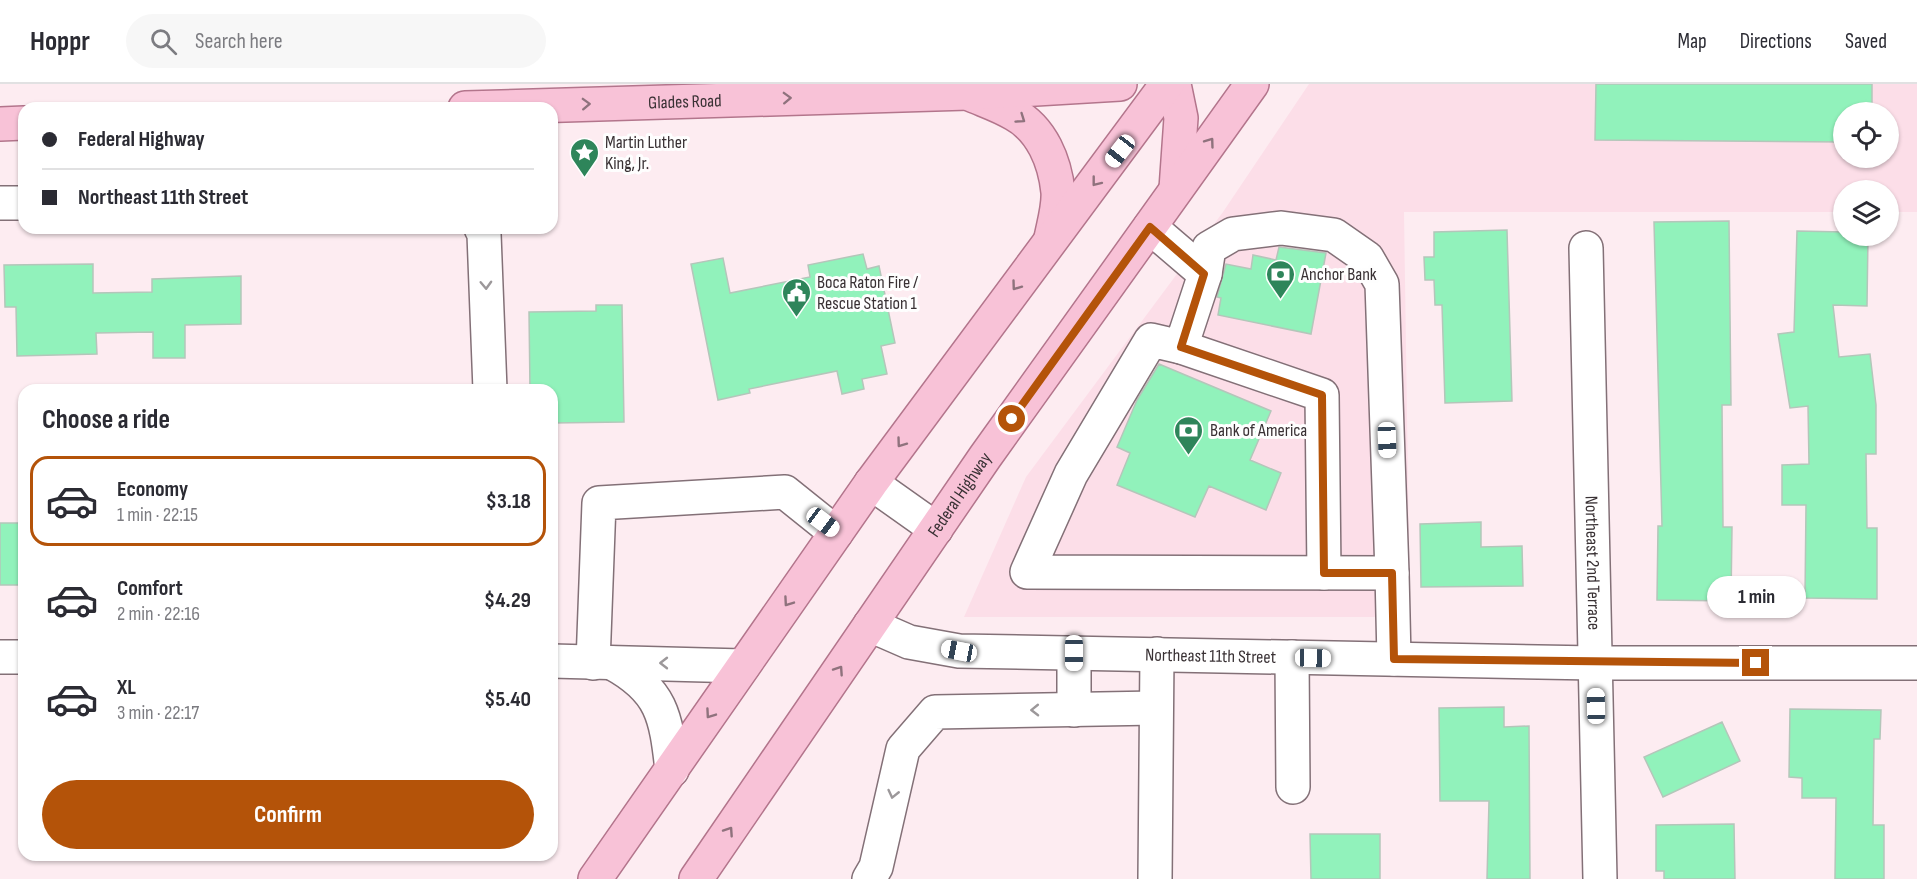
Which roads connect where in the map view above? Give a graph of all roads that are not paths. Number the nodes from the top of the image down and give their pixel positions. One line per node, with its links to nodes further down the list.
1 (1120, 84): 6 (main road, Glades Road)
2 (1167, 84): 15 (main road, one-way to 15)
3 (1174, 84): 10 (main road)
4 (1252, 84): 10 (main road, Federal Highway, one-way to 4)
5 (728, 92): 6 (main road, Glades Road, one-way to 6); 7 (main road, Glades Road, one-way to 5)
6 (968, 93): 15 (main road, one-way to 15)
7 (558, 102)
8 (18, 123): 9 (main road)
9 (0, 124)
10 (1176, 189): 13 (main road, Federal Highway)
11 (0, 203): 12 (street)
12 (18, 203)
13 (1150, 227): 17 (street); 21 (main road, Federal Highway)
14 (484, 234): 19 (street, one-way to 19)
15 (1051, 239): 20 (main road, one-way to 20)
16 (1586, 248): 34 (street, Northeast 2nd Terrace)
17 (1204, 274): 18 (street); 24 (street)
18 (1181, 347): 23 (street); 23 (street)
19 (490, 384)
20 (871, 483): 21 (street); 22 (main road)
21 (936, 529): 25 (main road, Federal Highway)
22 (836, 533): 33 (street); 36 (main road, one-way to 36)
23 (1324, 573): 24 (street)
24 (1392, 573): 31 (street)
25 (870, 625): 26 (street, Northeast 11th Street); 42 (main road, Federal Highway, one-way to 25)
26 (1074, 653): 27 (street, Northeast 11th Street); 38 (street)
27 (1157, 654): 30 (street, Northeast 11th Street); 37 (street)
28 (0, 657): 29 (street)
29 (18, 657)
30 (1293, 657): 31 (street, Northeast 11th Street); 40 (street)
31 (1394, 659): 34 (street, Northeast 11th Street)
32 (558, 661): 33 (street)
33 (602, 663): 36 (street, one-way to 33); 39 (street)
34 (1595, 663): 35 (street, Northeast 11th Street); 45 (street, Northeast 2nd Terrace)
35 (1917, 663)
36 (743, 666): 39 (main road, one-way to 39)
37 (1156, 708): 38 (street); 44 (street)
38 (1074, 710): 43 (street, one-way to 43)
39 (672, 770): 41 (main road)
40 (1293, 787)
41 (595, 879)
42 (696, 879)
43 (869, 879)
44 (1155, 879)
45 (1600, 879)

